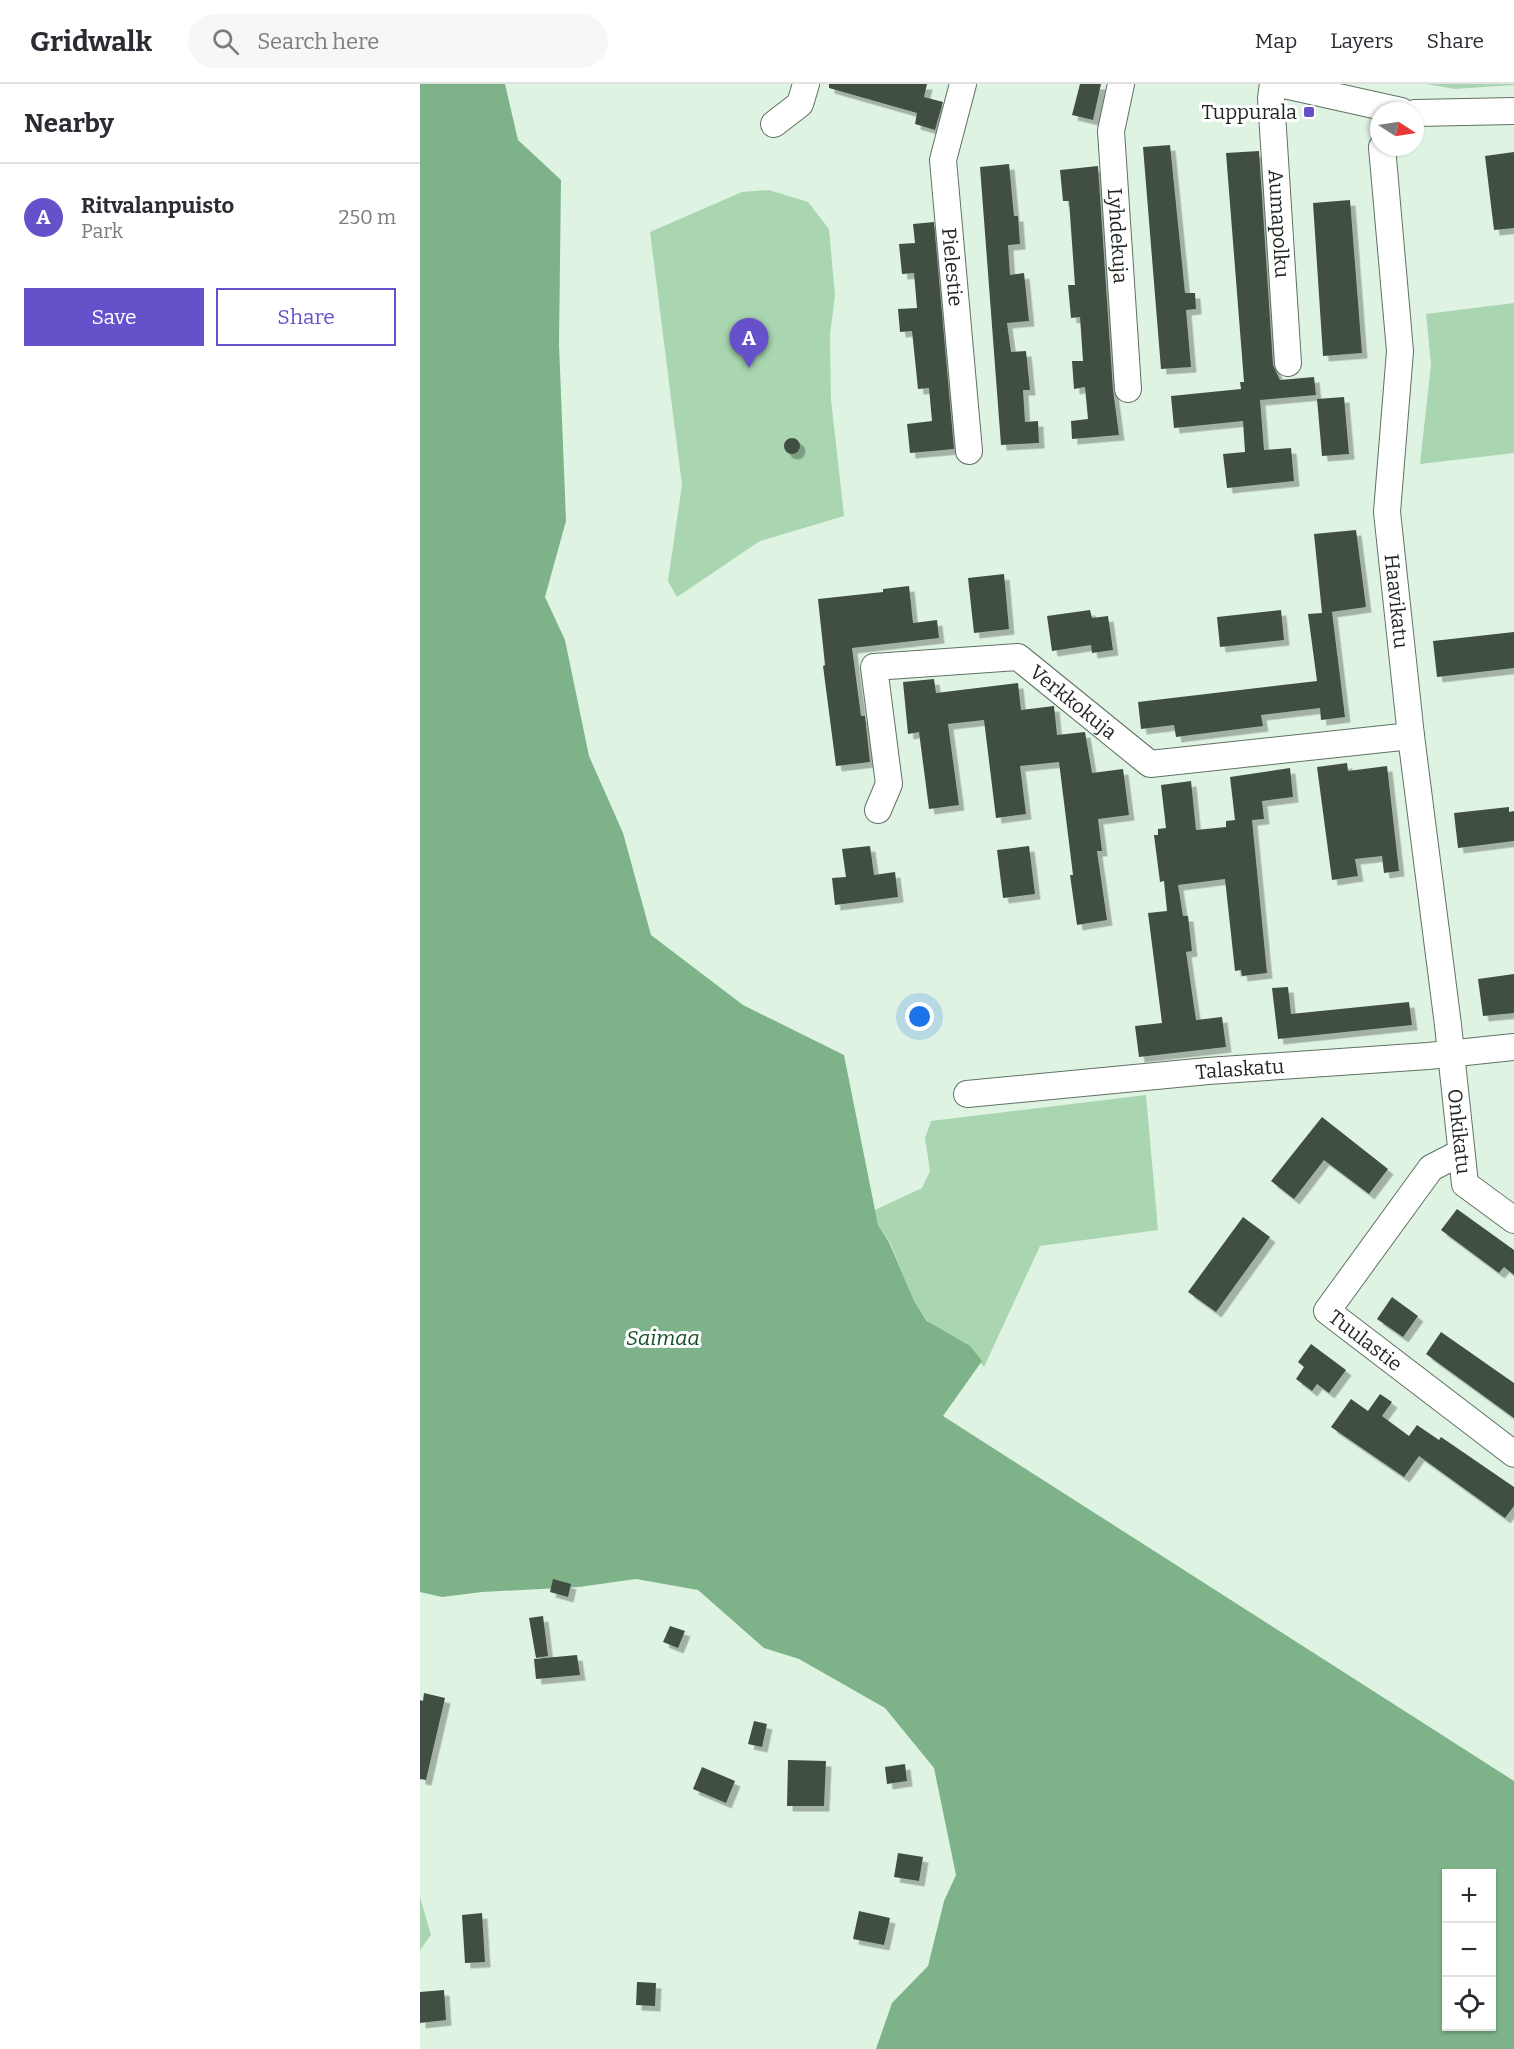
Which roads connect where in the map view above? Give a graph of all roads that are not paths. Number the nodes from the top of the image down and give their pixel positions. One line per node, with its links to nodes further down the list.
1 (806, 84): 9 (street)
2 (963, 84): 13 (street, Pielestie)
3 (1121, 84): 12 (street, Lyhdekuja)
4 (1273, 84): 11 (street, Aumapolku)
5 (1280, 84): 6 (street)
6 (1370, 105)
7 (1514, 111): 8 (street)
8 (1424, 112)
9 (774, 124)
10 (1383, 156): 14 (street, Haavikatu)
11 (1288, 363)
12 (1128, 389)
13 (969, 451)
14 (1411, 736): 15 (street, Verkkokuja); 17 (street, Haavikatu)
15 (878, 810)
16 (1514, 1047): 17 (street, Talaskatu)
17 (1451, 1054): 18 (street, Talaskatu); 19 (street, Onkikatu)
18 (967, 1094)
19 (1460, 1153): 20 (street, Onkikatu); 21 (street, Tuulastie)
20 (1514, 1220)
21 (1514, 1454)

